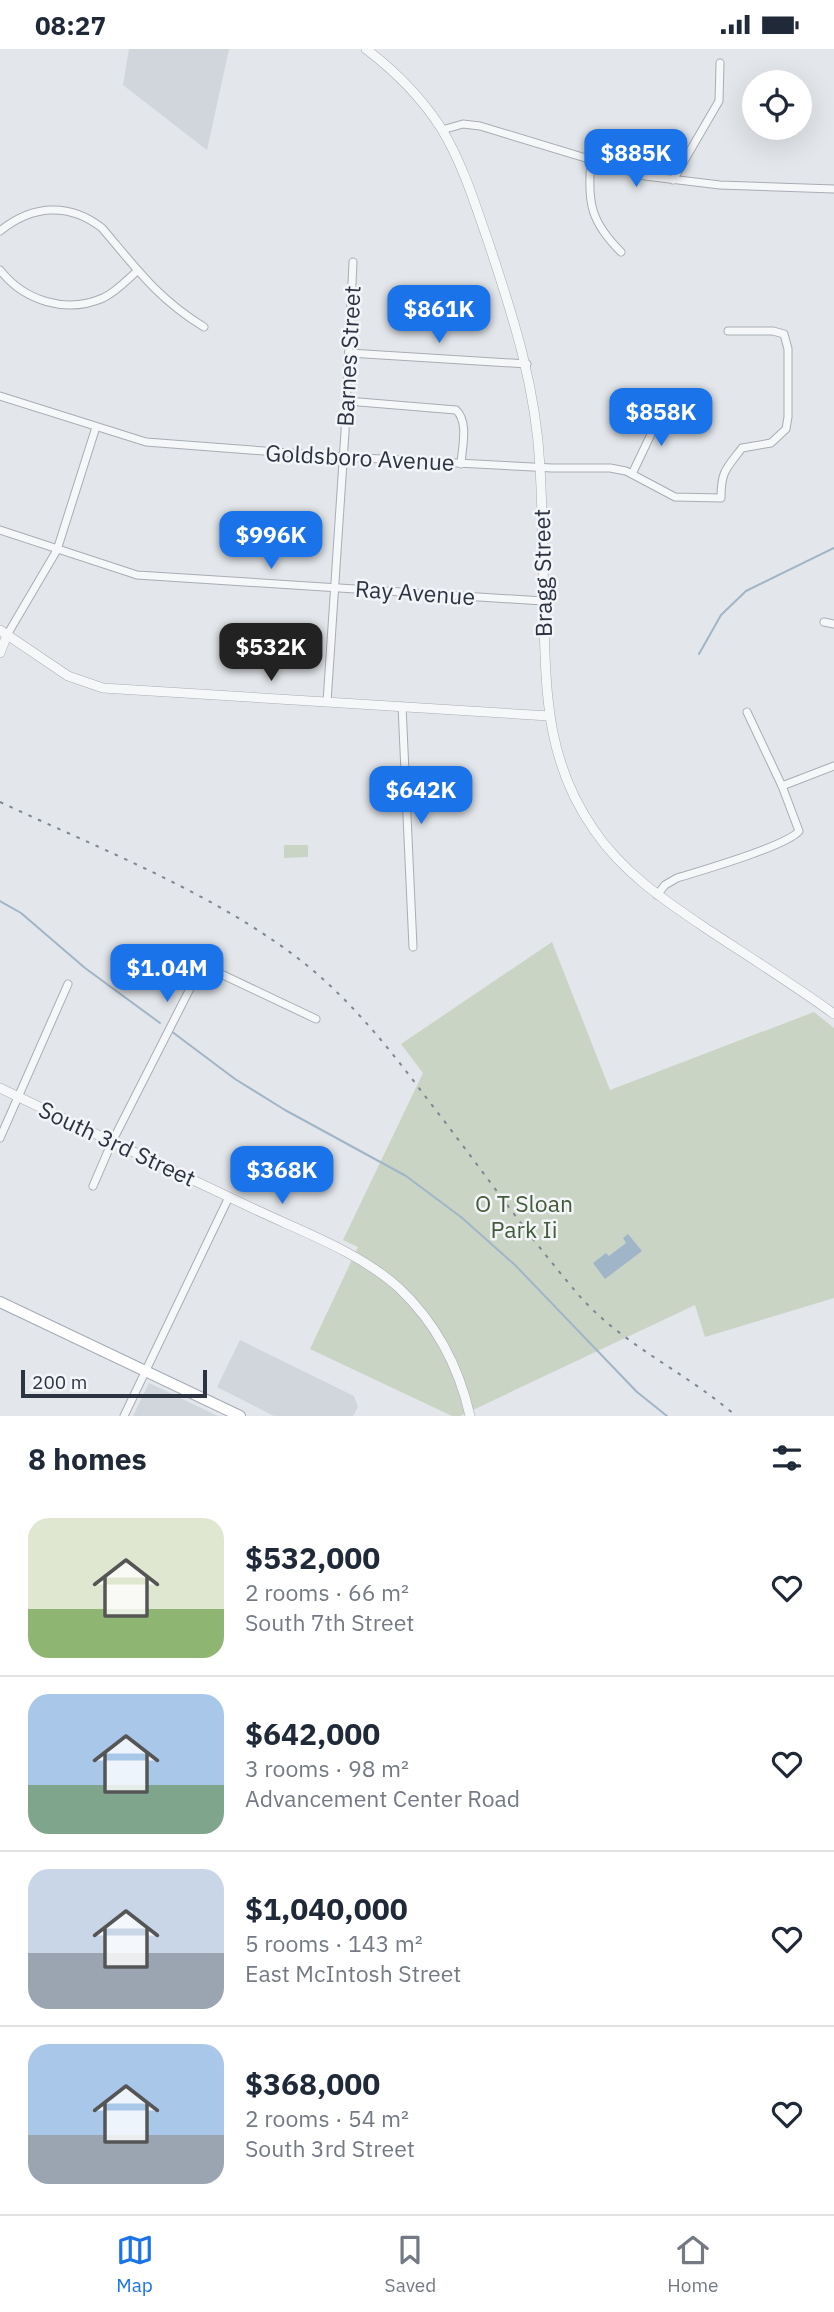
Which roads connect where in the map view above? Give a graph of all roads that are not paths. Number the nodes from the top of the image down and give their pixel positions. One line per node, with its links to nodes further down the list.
1 (366, 49): 3 (street, Bragg Street)
2 (720, 63): 5 (street)
3 (442, 129): 4 (street); 15 (street, Bragg Street)
4 (591, 161): 5 (street); 8 (street)
5 (673, 180): 6 (street)
6 (834, 189)
7 (0, 231): 11 (street)
8 (621, 253)
9 (353, 262): 14 (street, Barnes Street)
10 (0, 270): 11 (street)
11 (137, 271): 12 (street)
12 (204, 327)
13 (728, 331): 23 (street, Goldsboro Avenue)
14 (349, 353): 15 (street); 17 (street, Barnes Street)
15 (527, 364): 22 (street, Bragg Street)
16 (0, 396): 19 (street, Goldsboro Avenue)
17 (347, 401): 20 (street, Barnes Street); 21 (street)
18 (653, 414): 23 (street)
19 (96, 427): 20 (street, Goldsboro Avenue); 25 (street)
20 (343, 457): 21 (street, Goldsboro Avenue); 26 (street, Barnes Street)
21 (461, 464): 22 (street, Goldsboro Avenue)
22 (540, 467): 23 (street, Goldsboro Avenue); 27 (street, Bragg Street)
23 (632, 474)
24 (0, 530): 25 (street, Ray Avenue)
25 (57, 550): 26 (street, Ray Avenue); 30 (street)
26 (334, 588): 27 (street, Ray Avenue); 32 (street, Barnes Street)
27 (544, 601): 35 (street, Bragg Street)
28 (824, 622): 29 (street)
29 (834, 624)
30 (3, 633): 31 (street); 32 (street)
31 (0, 653)
32 (327, 702): 33 (street)
33 (402, 706): 35 (street); 39 (street)
34 (747, 712): 37 (street)
35 (549, 716): 38 (street, Bragg Street)
36 (834, 766): 37 (street)
37 (782, 786): 38 (street)
38 (657, 895): 41 (street, Bragg Street)
39 (413, 947)
40 (68, 984): 44 (street)
41 (834, 1014)
42 (316, 1019): 46 (street)
43 (0, 1089): 44 (street, South 3rd Street)
44 (19, 1097): 45 (street); 46 (street, South 3rd Street)
45 (0, 1138)
46 (111, 1142): 47 (street); 48 (street, South 3rd Street)
47 (93, 1187)
48 (229, 1197): 50 (street); 53 (street, South 3rd Street)
49 (0, 1303): 50 (main road)
50 (146, 1371): 51 (street); 52 (main road)
51 (124, 1416)
52 (240, 1416)
53 (470, 1416)

